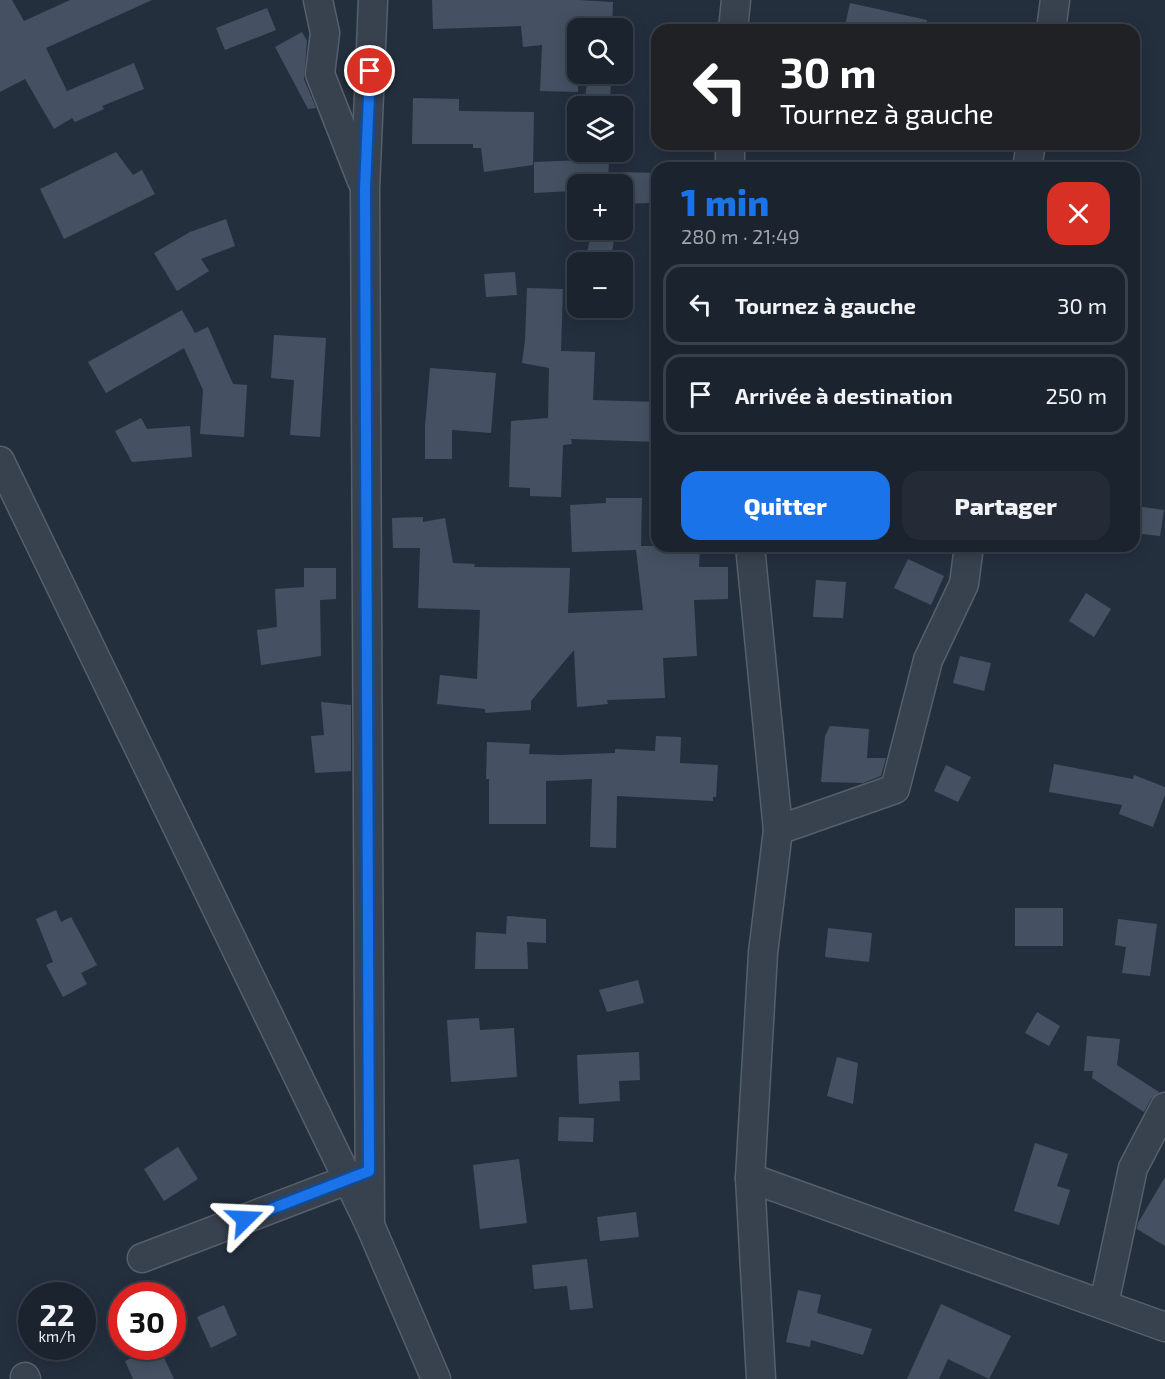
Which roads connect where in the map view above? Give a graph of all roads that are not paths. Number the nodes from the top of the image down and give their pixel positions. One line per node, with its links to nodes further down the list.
1 (318, 0): 7 (street)
2 (373, 0): 7 (street)
3 (736, 0): 5 (street)
4 (1055, 0): 6 (street)
5 (734, 24)
6 (1052, 24)
7 (365, 189): 13 (street)
8 (0, 461): 13 (street)
9 (751, 552): 11 (street)
10 (968, 552): 11 (street)
11 (777, 830): 14 (street)
12 (1165, 1107): 16 (street)
13 (359, 1176): 15 (street); 18 (street)
14 (750, 1178): 16 (street); 19 (street)
15 (142, 1258)
16 (1104, 1304): 17 (street)
17 (1165, 1327)
18 (436, 1379)
19 (761, 1379)

